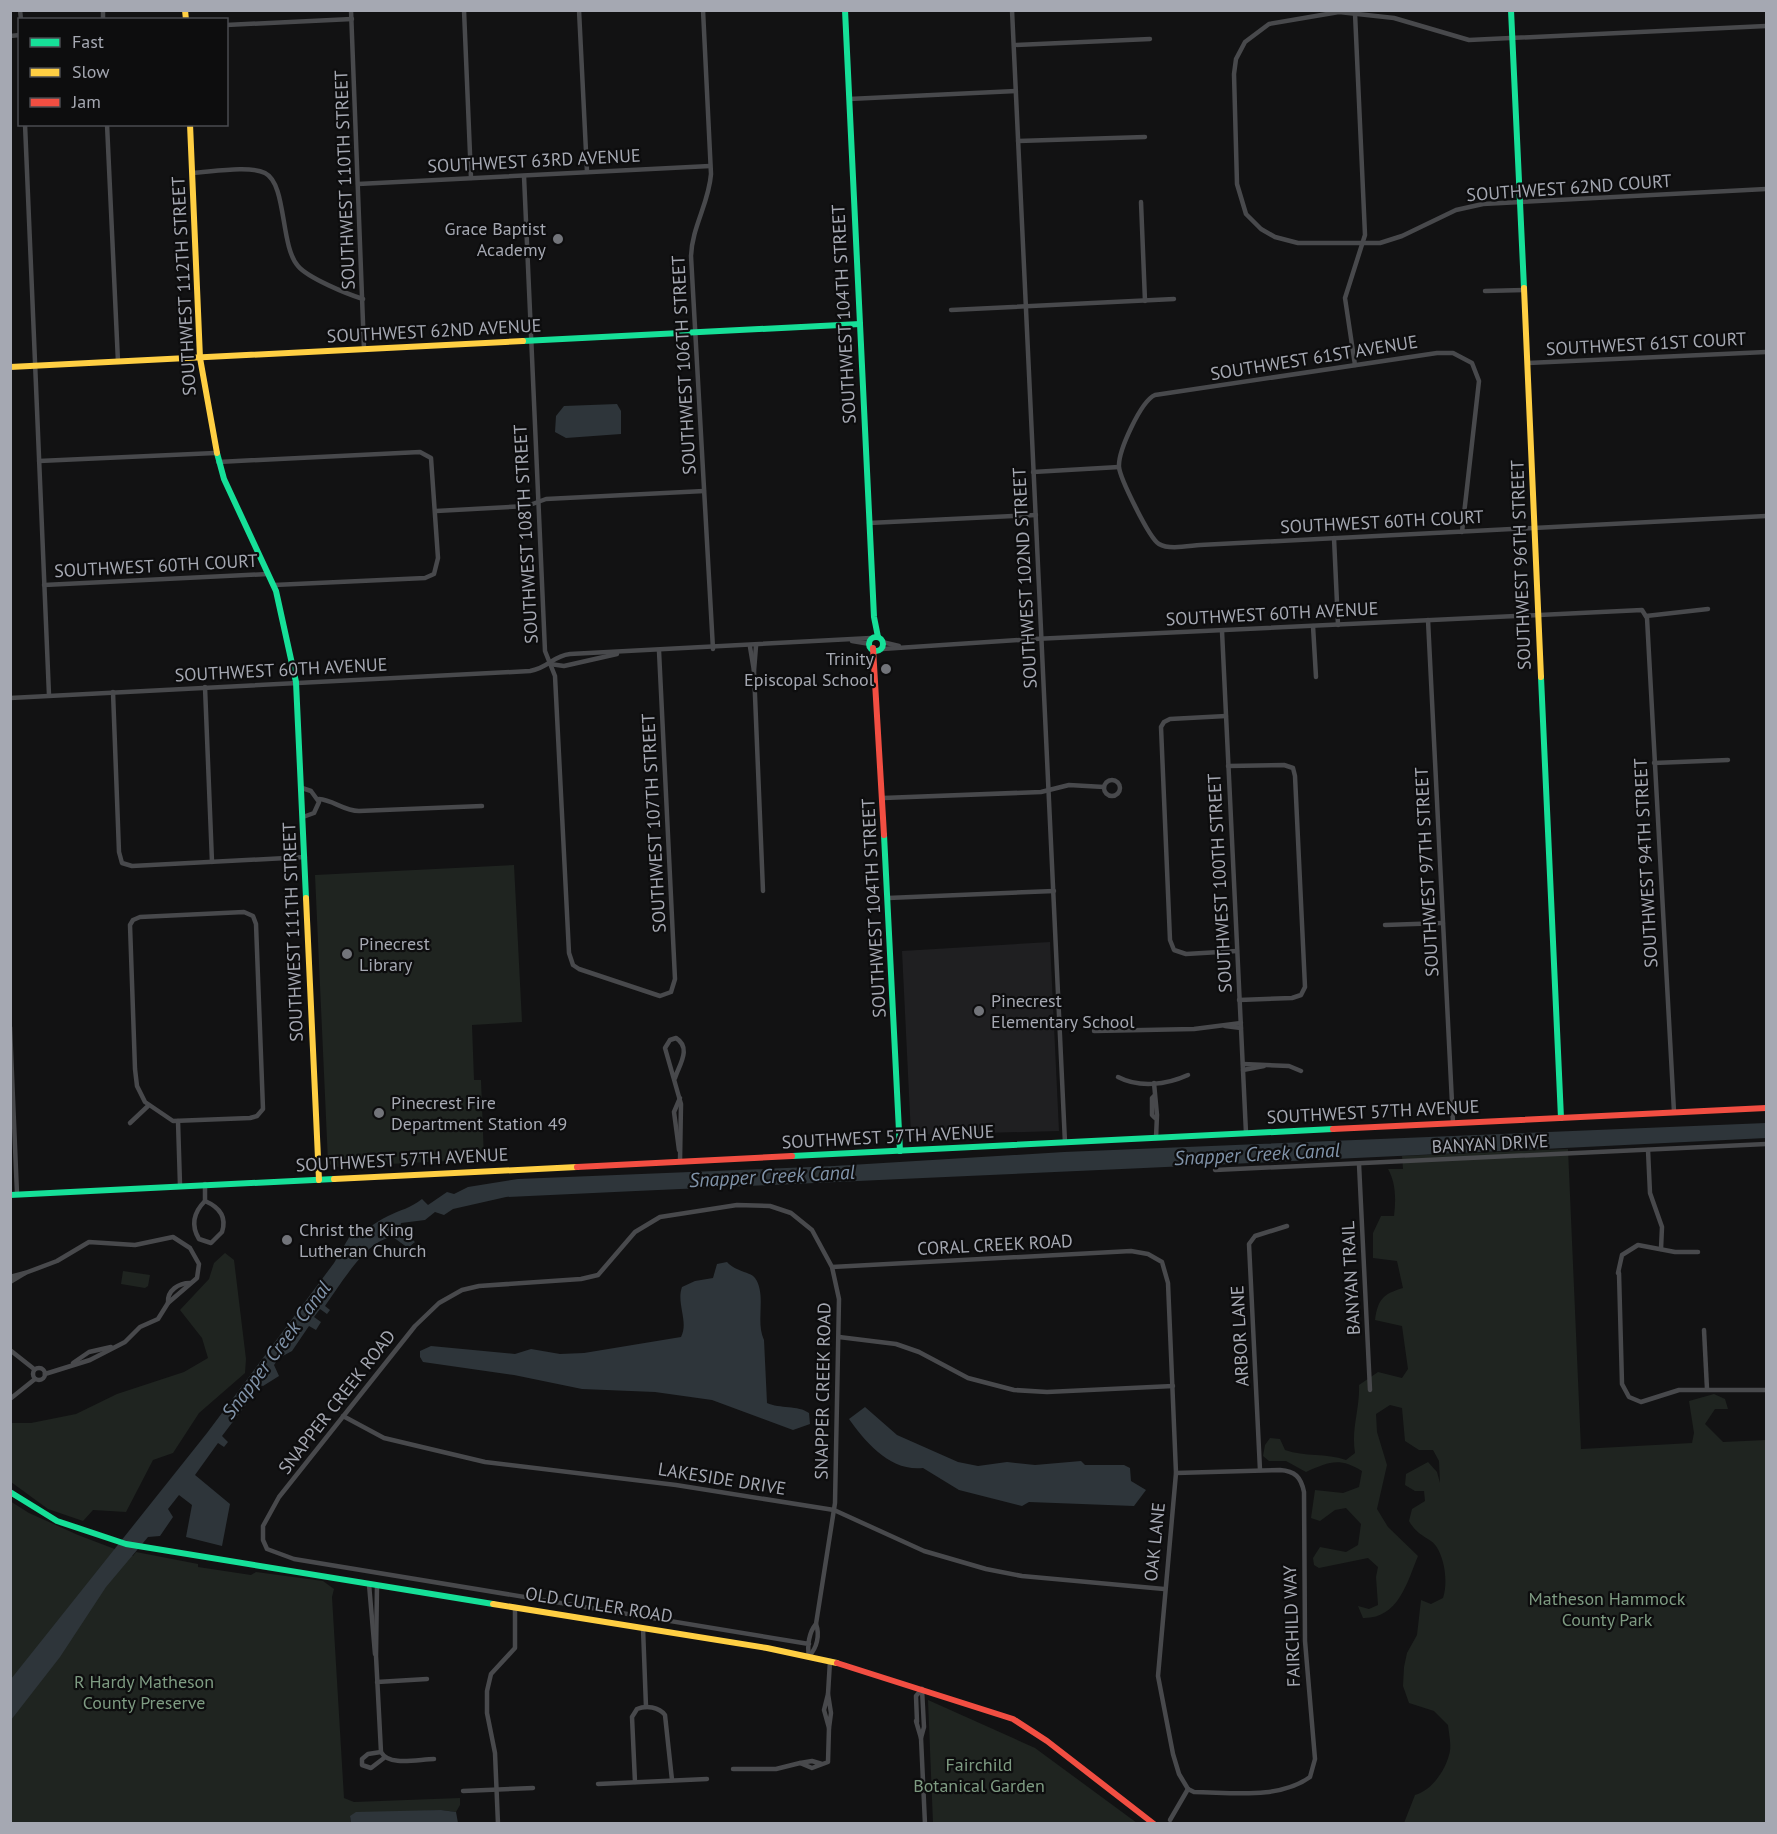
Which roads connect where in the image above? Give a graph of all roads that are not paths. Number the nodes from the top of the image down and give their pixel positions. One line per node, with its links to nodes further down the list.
1 (351, 10): 10 (street, SOUTHWEST 110TH STREET)
2 (464, 10): 27 (street)
3 (579, 10): 24 (street)
4 (703, 10): 23 (street, SOUTHWEST 106TH STREET)
5 (845, 10): 17 (main road, SOUTHWEST 104TH STREET)
6 (1012, 10): 15 (street, SOUTHWEST 102ND STREET)
7 (1511, 10): 14 (main road, SOUTHWEST 96TH STREET)
8 (1344, 11): 9 (street); 32 (street, SOUTHWEST 62ND COURT)
9 (1355, 13): 14 (street); 32 (street)
10 (352, 19): 11 (street); 28 (street, SOUTHWEST 110TH STREET)
11 (228, 25)
12 (1767, 26): 14 (street)
13 (1150, 39): 15 (street)
14 (1512, 39): 31 (main road, SOUTHWEST 96TH STREET)
15 (1014, 45): 16 (street, SOUTHWEST 102ND STREET)
16 (1016, 91): 17 (street); 22 (street, SOUTHWEST 102ND STREET)
17 (849, 99): 40 (main road, SOUTHWEST 104TH STREET)
18 (25, 126): 49 (street)
19 (107, 126): 46 (street)
20 (190, 126): 25 (main road, SOUTHWEST 112TH STREET)
21 (1145, 137): 22 (street)
22 (1018, 141): 38 (street, SOUTHWEST 102ND STREET)
23 (710, 166): 24 (street, SOUTHWEST 63RD AVENUE); 41 (street, SOUTHWEST 106TH STREET)
24 (587, 172): 26 (street, SOUTHWEST 63RD AVENUE)
25 (192, 173): 35 (street); 45 (main road, SOUTHWEST 112TH STREET)
26 (524, 176): 27 (street, SOUTHWEST 63RD AVENUE); 42 (street, SOUTHWEST 108TH STREET)
27 (471, 178): 28 (street, SOUTHWEST 63RD AVENUE)
28 (358, 184): 35 (street, SOUTHWEST 110TH STREET)
29 (1767, 189): 31 (street, SOUTHWEST 62ND COURT)
30 (1141, 202): 37 (street)
31 (1520, 202): 32 (street, SOUTHWEST 62ND COURT); 33 (main road, SOUTHWEST 96TH STREET)
32 (1363, 244): 48 (street)
33 (1524, 290): 34 (street); 47 (main road, SOUTHWEST 96TH STREET)
34 (1485, 291)
35 (363, 299): 43 (street, SOUTHWEST 110TH STREET)
36 (1174, 299): 37 (street)
37 (1145, 301): 38 (street)
38 (1026, 306): 39 (street); 55 (street, SOUTHWEST 102ND STREET)
39 (951, 310)
40 (860, 324): 41 (main road, SOUTHWEST 62ND AVENUE); 61 (main road, SOUTHWEST 104TH STREET)
41 (695, 333): 42 (main road, SOUTHWEST 62ND AVENUE); 56 (street, SOUTHWEST 106TH STREET)
42 (531, 341): 43 (main road, SOUTHWEST 62ND AVENUE); 57 (street, SOUTHWEST 108TH STREET)
43 (364, 349): 45 (main road, SOUTHWEST 62ND AVENUE)
44 (1767, 352): 47 (street, SOUTHWEST 61ST COURT)
45 (200, 358): 46 (main road, SOUTHWEST 62ND AVENUE); 51 (main road, SOUTHWEST 112TH STREET)
46 (118, 362): 49 (main road, SOUTHWEST 62ND AVENUE)
47 (1528, 363): 62 (main road, SOUTHWEST 96TH STREET)
48 (1355, 365): 54 (street, SOUTHWEST 61ST AVENUE); 63 (street, SOUTHWEST 61ST AVENUE)
49 (35, 366): 50 (main road, SOUTHWEST 62ND AVENUE); 52 (street)
50 (10, 367)
51 (215, 453): 52 (street); 53 (main road, SOUTHWEST 112TH STREET)
52 (39, 461): 66 (street)
53 (218, 462): 58 (street); 65 (main road, SOUTHWEST 112TH STREET)
54 (1119, 467): 55 (street); 64 (street, SOUTHWEST 60TH COURT)
55 (1033, 472): 59 (street, SOUTHWEST 102ND STREET)
56 (704, 491): 57 (street); 78 (street, SOUTHWEST 106TH STREET)
57 (538, 502): 58 (street); 81 (street, SOUTHWEST 108TH STREET)
58 (436, 511): 67 (street)
59 (1036, 515): 61 (street); 75 (street, SOUTHWEST 102ND STREET)
60 (1767, 516): 62 (street, SOUTHWEST 60TH COURT)
61 (869, 523): 76 (main road, SOUTHWEST 104TH STREET)
62 (1535, 528): 63 (street, SOUTHWEST 60TH COURT); 70 (main road, SOUTHWEST 96TH STREET)
63 (1462, 532): 64 (street, SOUTHWEST 60TH COURT)
64 (1334, 538): 72 (street)
65 (268, 574): 66 (street, SOUTHWEST 60TH COURT); 67 (main road, SOUTHWEST 112TH STREET)
66 (44, 585): 86 (street)
67 (274, 585): 83 (main road, SOUTHWEST 112TH STREET)
68 (1708, 609): 69 (street, SOUTHWEST 60TH AVENUE)
69 (1646, 614): 70 (street, SOUTHWEST 60TH AVENUE); 90 (street, SOUTHWEST 94TH STREET)
70 (1539, 615): 71 (street, SOUTHWEST 60TH AVENUE); 123 (main road, SOUTHWEST 96TH STREET)
71 (1428, 620): 72 (street, SOUTHWEST 60TH AVENUE); 106 (street, SOUTHWEST 97TH STREET)
72 (1338, 625): 73 (street, SOUTHWEST 60TH AVENUE)
73 (1313, 626): 74 (street, SOUTHWEST 60TH AVENUE); 82 (street)
74 (1222, 631): 75 (street, SOUTHWEST 60TH AVENUE); 88 (street, SOUTHWEST 100TH STREET)
75 (1041, 639): 76 (street, SOUTHWEST 60TH AVENUE); 94 (street, SOUTHWEST 102ND STREET)
76 (876, 643): 77 (street, SOUTHWEST 60TH AVENUE); 95 (main road, SOUTHWEST 104TH STREET)
77 (753, 646): 78 (street, SOUTHWEST 60TH AVENUE); 103 (street)
78 (713, 649): 79 (street, SOUTHWEST 60TH AVENUE)
79 (658, 651): 80 (street, SOUTHWEST 60TH AVENUE); 109 (street, SOUTHWEST 107TH STREET)
80 (617, 653): 81 (street, SOUTHWEST 60TH AVENUE); 81 (street, SOUTHWEST 60TH AVENUE)
81 (550, 664): 83 (street, SOUTHWEST 60TH AVENUE); 109 (street, SOUTHWEST 108TH STREET)
82 (1316, 677)
83 (296, 682): 84 (street, SOUTHWEST 60TH AVENUE); 93 (main road, SOUTHWEST 111TH STREET)
84 (205, 687): 85 (street, SOUTHWEST 60TH AVENUE); 102 (street)
85 (113, 692): 86 (street, SOUTHWEST 60TH AVENUE); 102 (street)
86 (49, 695): 87 (street, SOUTHWEST 60TH AVENUE)
87 (10, 698)
88 (1226, 716): 91 (street, SOUTHWEST 100TH STREET); 108 (street)
89 (1728, 760): 90 (street)
90 (1654, 763): 122 (street, SOUTHWEST 94TH STREET)
91 (1228, 766): 108 (street, SOUTHWEST 100TH STREET); 110 (street)
92 (1104, 787): 94 (street)
93 (302, 788): 96 (street); 100 (main road, SOUTHWEST 111TH STREET)
94 (1049, 789): 95 (street); 104 (street, SOUTHWEST 102ND STREET)
95 (883, 798): 105 (main road, SOUTHWEST 104TH STREET)
96 (319, 799): 97 (street); 98 (street)
97 (331, 803): 98 (street); 99 (street)
98 (319, 806): 100 (street)
99 (482, 806)
100 (303, 817): 101 (main road, SOUTHWEST 111TH STREET)
101 (304, 857): 102 (street); 136 (main road, SOUTHWEST 111TH STREET)
102 (212, 862)
103 (763, 891)
104 (1054, 891): 105 (street); 129 (street, SOUTHWEST 102ND STREET)
105 (888, 898): 132 (main road, SOUTHWEST 104TH STREET)
106 (1443, 923): 107 (street); 126 (street, SOUTHWEST 97TH STREET)
107 (1385, 925)
108 (1237, 951): 110 (street, SOUTHWEST 100TH STREET)
109 (571, 961)
110 (1239, 1000): 111 (street, SOUTHWEST 100TH STREET)
111 (1241, 1025): 113 (street); 114 (street, SOUTHWEST 100TH STREET)
112 (10, 1027): 139 (street)
113 (1094, 1031)
114 (1243, 1067): 115 (street); 127 (street, SOUTHWEST 100TH STREET)
115 (1301, 1071)
116 (1188, 1075): 119 (street)
117 (1118, 1077): 119 (street)
118 (675, 1078): 118 (street); 133 (street)
119 (1154, 1083): 128 (street)
120 (148, 1106): 124 (street); 124 (street); 125 (street)
121 (1767, 1108): 122 (main road, SOUTHWEST 57TH AVENUE)
122 (1674, 1112): 123 (main road, SOUTHWEST 57TH AVENUE)
123 (1560, 1118): 126 (main road, SOUTHWEST 57TH AVENUE)
124 (178, 1121): 138 (street)
125 (130, 1123)
126 (1454, 1123): 127 (main road, SOUTHWEST 57TH AVENUE)
127 (1246, 1133): 128 (main road, SOUTHWEST 57TH AVENUE)
128 (1156, 1138): 129 (main road, SOUTHWEST 57TH AVENUE)
129 (1065, 1143): 132 (main road, SOUTHWEST 57TH AVENUE)
130 (1767, 1144): 131 (street, BANYAN DRIVE)
131 (1648, 1150): 134 (street, BANYAN DRIVE); 144 (street)
132 (900, 1151): 133 (main road, SOUTHWEST 57TH AVENUE)
133 (680, 1161): 136 (main road, SOUTHWEST 57TH AVENUE)
134 (1359, 1164): 135 (street, BANYAN DRIVE); 159 (street, BANYAN TRAIL)
135 (1215, 1170)
136 (319, 1180): 137 (main road, SOUTHWEST 57TH AVENUE)
137 (205, 1184): 138 (main road, SOUTHWEST 57TH AVENUE); 140 (street)
138 (180, 1185): 139 (main road, SOUTHWEST 57TH AVENUE)
139 (14, 1195)
140 (205, 1200): 142 (street); 142 (street)
141 (1287, 1226): 163 (street, ARBOR LANE)
142 (199, 1239): 143 (street)
143 (190, 1248): 148 (street); 155 (street)
144 (1662, 1249): 145 (street); 158 (street)
145 (1698, 1252)
146 (1159, 1259): 147 (street, CORAL CREEK ROAD); 157 (street, OAK LANE)
147 (832, 1268): 152 (street, SNAPPER CREEK ROAD); 162 (street, SNAPPER CREEK ROAD)
148 (25, 1273): 149 (street); 150 (street)
149 (10, 1277)
150 (10, 1282)
151 (1704, 1330): 158 (street)
152 (839, 1337): 157 (street); 166 (street, SNAPPER CREEK ROAD)
153 (10, 1350): 154 (street)
154 (34, 1369): 155 (street); 156 (street)
155 (45, 1374): 156 (street)
156 (35, 1379): 161 (street)
157 (1173, 1386): 164 (street, OAK LANE)
158 (1707, 1389): 160 (street)
159 (1370, 1390)
160 (1767, 1390)
161 (10, 1399)
162 (343, 1416): 166 (street, LAKESIDE DRIVE); 167 (street, SNAPPER CREEK ROAD)
163 (1260, 1470): 164 (street); 193 (street, FAIRCHILD WAY)
164 (1176, 1473): 170 (street, OAK LANE)
165 (10, 1492): 168 (main road, OLD CUTLER ROAD)
166 (834, 1510): 170 (street, LAKESIDE DRIVE); 173 (street, SNAPPER CREEK ROAD)
167 (264, 1544): 175 (street, OLD CUTLER ROAD)
168 (369, 1584): 169 (main road, OLD CUTLER ROAD); 172 (street)
169 (377, 1585): 171 (main road, OLD CUTLER ROAD); 172 (street)
170 (1164, 1589): 193 (street, OAK LANE)
171 (515, 1607): 174 (main road, OLD CUTLER ROAD); 192 (street)
172 (374, 1621): 179 (street)
173 (816, 1624): 175 (street, SNAPPER CREEK ROAD); 176 (street, SNAPPER CREEK ROAD)
174 (643, 1628): 176 (main road, OLD CUTLER ROAD); 181 (street)
175 (808, 1644): 176 (street, SNAPPER CREEK ROAD)
176 (809, 1656): 177 (main road, OLD CUTLER ROAD)
177 (830, 1661): 180 (main road, OLD CUTLER ROAD); 186 (street)
178 (427, 1679): 179 (street)
179 (377, 1682): 183 (street)
180 (922, 1689): 182 (street); 182 (street); 198 (main road, OLD CUTLER ROAD)
181 (646, 1707): 188 (street); 189 (street)
182 (921, 1738): 197 (street)
183 (381, 1752): 184 (street); 184 (street)
184 (384, 1758): 185 (street)
185 (434, 1759)
186 (733, 1769)
187 (707, 1779): 188 (street)
188 (672, 1780): 189 (street)
189 (635, 1782): 190 (street)
190 (598, 1784)
191 (533, 1788): 192 (street)
192 (497, 1790): 194 (street); 196 (street)
193 (1188, 1790): 195 (street)
194 (464, 1791)
195 (1170, 1820)
196 (498, 1824)
197 (926, 1824)
198 (1154, 1824)

